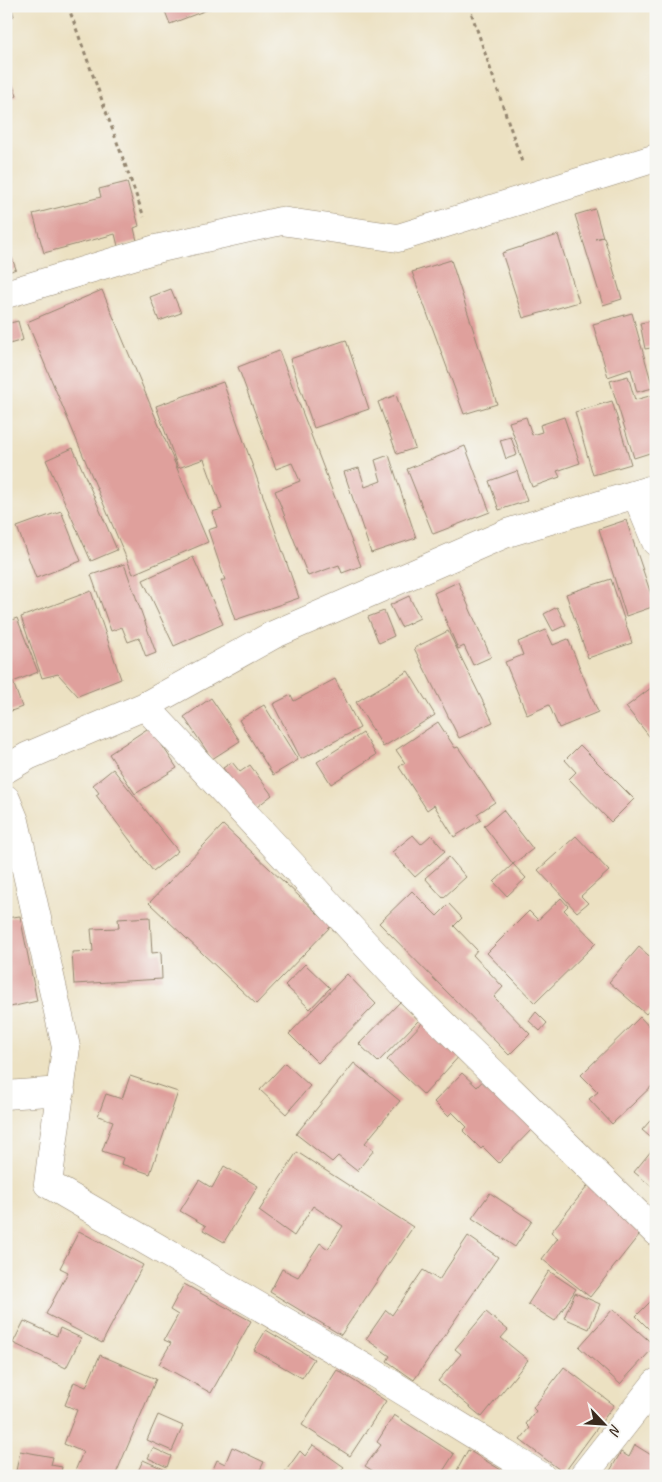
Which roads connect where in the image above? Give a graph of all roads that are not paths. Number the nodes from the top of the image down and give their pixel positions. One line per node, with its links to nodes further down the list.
1 (656, 158): 2 (street)
2 (6, 294)
3 (646, 491): 4 (street); 5 (street)
4 (656, 542)
5 (145, 706): 6 (street); 10 (street)
6 (6, 769)
7 (6, 799): 8 (street)
8 (61, 1091): 9 (street); 12 (street)
9 (6, 1095)
10 (656, 1232)
11 (656, 1383): 13 (street)
12 (541, 1476)
13 (583, 1476)

